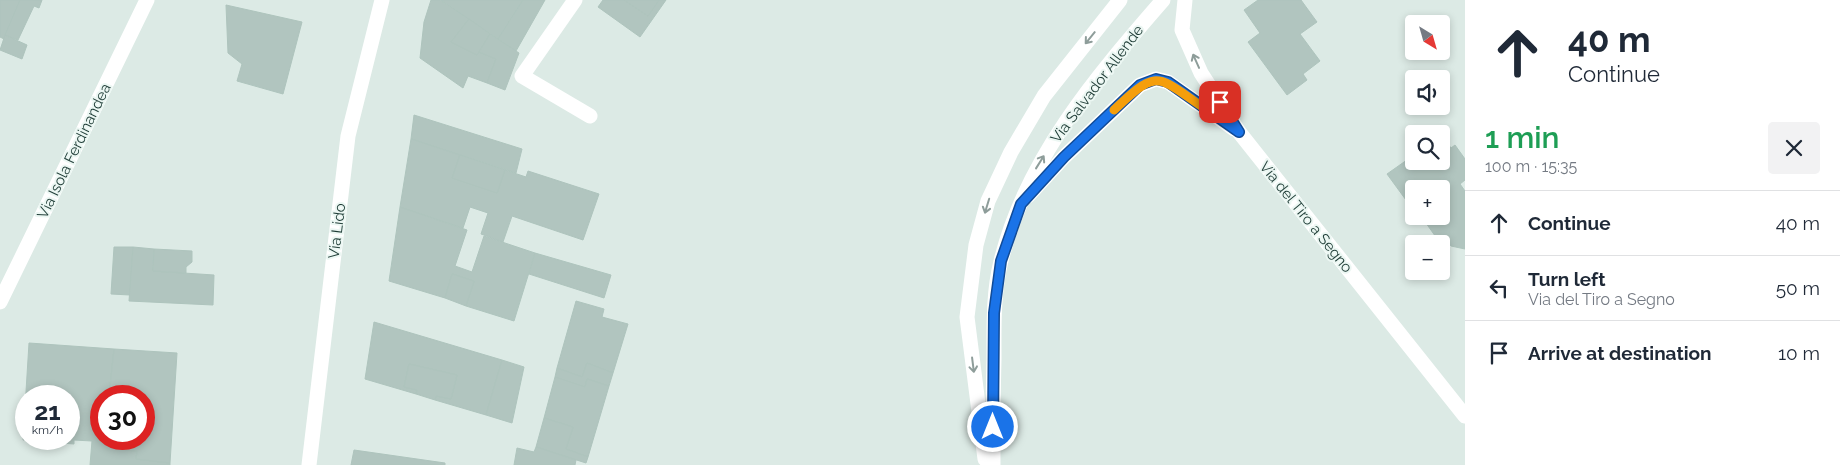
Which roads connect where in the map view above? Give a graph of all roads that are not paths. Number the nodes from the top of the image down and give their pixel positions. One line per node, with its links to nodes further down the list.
1 (146, 0): 10 (street, Via Isola Ferdinandea)
2 (382, 0): 12 (street, Via Lido)
3 (575, 0): 7 (street)
4 (1120, 0): 13 (street, one-way to 13)
5 (1163, 0): 9 (street, Via Salvador Allende, one-way to 5)
6 (1185, 0): 8 (street, Via del Tiro a Segno, one-way to 6)
7 (590, 116)
8 (1239, 132): 9 (street); 11 (street, Via del Tiro a Segno)
9 (1021, 204): 14 (street, Via Salvador Allende)
10 (0, 302)
11 (1465, 416)
12 (309, 465)
13 (986, 465)
14 (993, 465)

